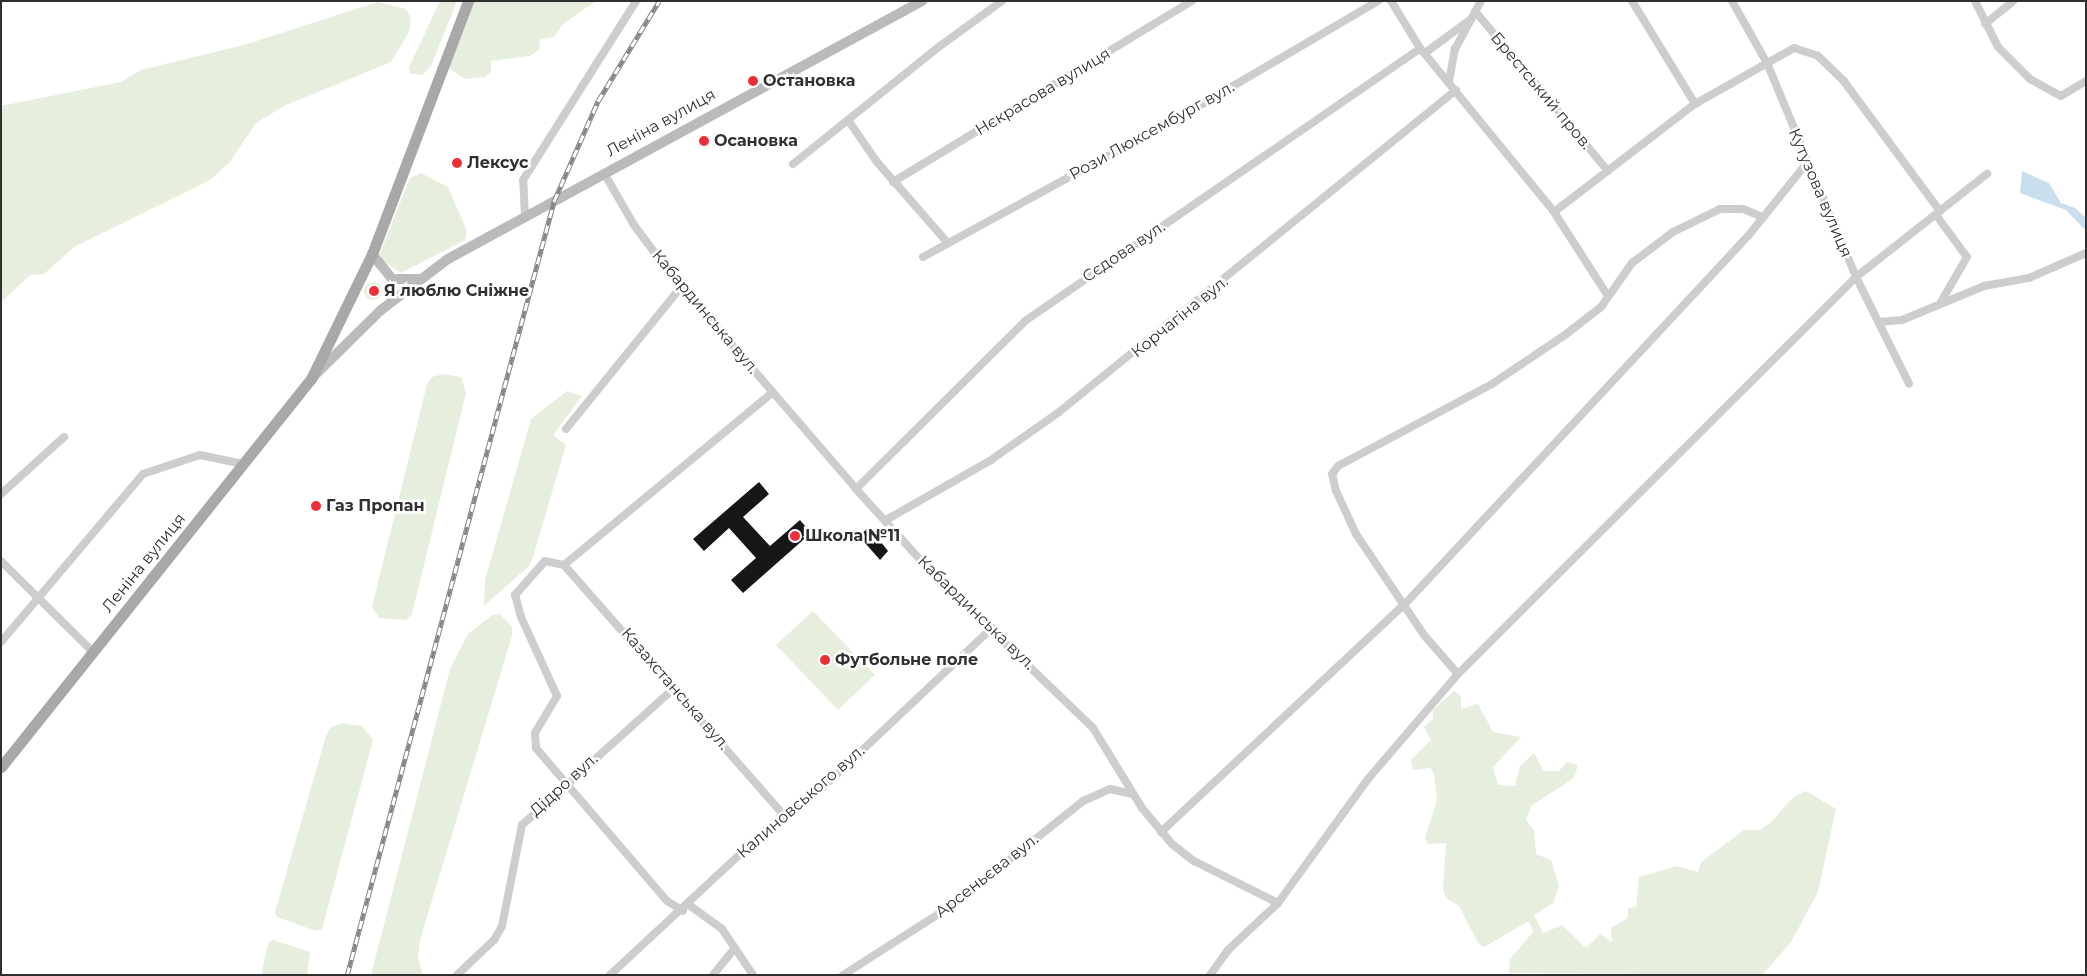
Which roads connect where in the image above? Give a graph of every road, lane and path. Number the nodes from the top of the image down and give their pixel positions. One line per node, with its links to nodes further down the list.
1 (468, 1): 34 (main road, Леніна вулиця)
2 (636, 1): 30 (street)
3 (922, 1): 25 (main road, Леніна вулиця)
4 (1002, 1): 21 (street)
5 (1192, 1): 27 (street, Нєкрасова вулиця)
6 (1378, 1): 32 (street, Рози Люксембург вул.)
7 (1391, 1): 15 (street)
8 (1480, 1): 13 (street)
9 (1632, 1): 20 (street)
10 (1732, 1): 16 (street, Кутузова вулиця)
11 (1975, 1): 14 (street)
12 (2013, 1): 14 (street)
13 (1473, 15): 15 (street, Сєдова вул.); 18 (street); 24 (street, Брестський пров.)
14 (1984, 24): 17 (street)
15 (1422, 51): 18 (street); 48 (street, Сєдова вул.)
16 (1767, 63): 20 (street); 22 (street, Кутузова вулиця); 29 (street)
17 (2086, 81)
18 (1449, 82): 19 (street)
19 (1456, 90): 28 (street); 50 (street, Корчагіна вул.)
20 (1695, 104): 24 (street)
21 (848, 120): 23 (street); 27 (street)
22 (1806, 163): 31 (street); 36 (street, Кутузова вулиця)
23 (793, 164)
24 (1608, 171): 28 (street)
25 (604, 173): 30 (main road, Леніна вулиця); 38 (street, Кабардинська вул.)
26 (1988, 174): 29 (street)
27 (893, 182): 32 (street)
28 (1554, 212): 39 (street)
29 (1938, 213): 36 (street); 40 (street)
30 (526, 215): 37 (main road, Леніна вулиця)
31 (1763, 217): 39 (street); 54 (street)
32 (948, 243): 35 (street, Рози Люксембург вул.)
33 (2086, 253): 40 (street)
34 (372, 254): 37 (main road); 42 (main road, Леніна вулиця)
35 (923, 257)
36 (1856, 277): 41 (street, Кутузова вулиця); 58 (street)
37 (418, 278): 42 (main road, Леніна вулиця)
38 (682, 286): 44 (street, Кабардинська вул.); 45 (street)
39 (1608, 296): 54 (street)
40 (1941, 302): 41 (street)
41 (1879, 322): 43 (street, Кутузова вулиця)
42 (312, 379): 47 (main road, Леніна вулиця)
43 (1908, 384)
44 (772, 393): 48 (street, Кабардинська вул.); 52 (street)
45 (566, 429)
46 (64, 437): 49 (street)
47 (243, 464): 53 (street); 57 (main road, Леніна вулиця)
48 (856, 489): 50 (street, Кабардинська вул.)
49 (1, 494)
50 (886, 520): 55 (street, Кабардинська вул.)
51 (1, 561): 53 (street)
52 (564, 566): 59 (street, Казахстанська вул.); 61 (street)
53 (37, 598): 56 (street); 57 (street)
54 (1404, 605): 58 (street); 64 (street)
55 (992, 628): 62 (street, Кабардинська вул.); 63 (street, Калиновського вул.)
56 (1, 642)
57 (94, 653): 60 (main road, Леніна вулиця)
58 (1458, 674): 65 (street)
59 (675, 687): 61 (street, Дідро вул.); 63 (street, Казахстанська вул.)
60 (1, 767)
61 (567, 782): 66 (street); 68 (street, Дідро вул.)
62 (1132, 794): 64 (street, Кабардинська вул.); 72 (street, Арсеньєва вул.)
63 (783, 814): 66 (street, Калиновського вул.)
64 (1161, 832): 65 (street, Кабардинська вул.)
65 (1278, 904): 73 (street)
66 (686, 908): 67 (street); 69 (street, Калиновського вул.)
67 (735, 948): 70 (street); 71 (street)
68 (457, 975)
69 (610, 975)
70 (713, 975)
71 (753, 975)
72 (843, 975)
73 (1210, 975)

